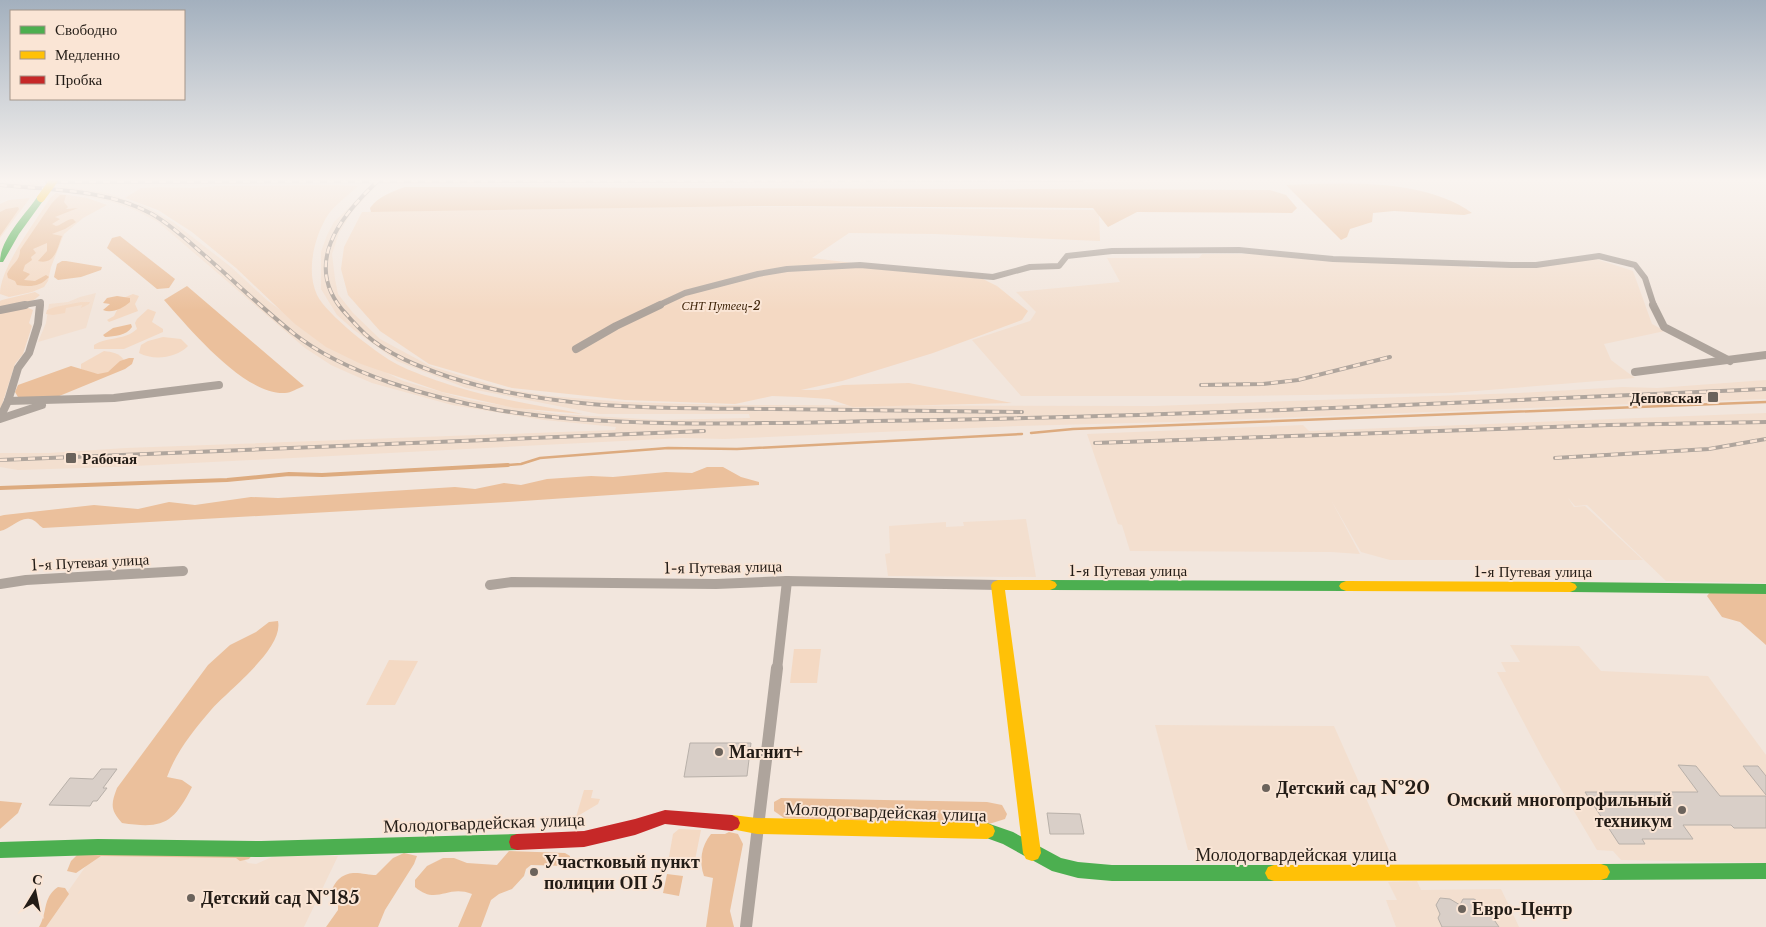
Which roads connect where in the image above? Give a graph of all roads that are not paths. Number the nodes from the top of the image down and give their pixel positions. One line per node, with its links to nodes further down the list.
1 (23, 223): 2 (street, bridge)
2 (0, 260)
3 (0, 310): 9 (street)
4 (576, 349): 6 (street)
5 (1766, 355): 6 (street)
6 (1730, 360): 7 (street)
7 (1635, 372)
8 (219, 385): 10 (street)
9 (8, 401): 10 (street); 11 (street)
10 (56, 402): 11 (street)
11 (0, 418)
12 (183, 571): 14 (street, 1-я Путевая улица)
13 (787, 581): 15 (street, 1-я Путевая улица); 16 (street, 1-я Путевая улица); 18 (street)
14 (0, 584)
15 (490, 585)
16 (998, 585): 17 (street, 1-я Путевая улица); 20 (street)
17 (1766, 589)
18 (757, 826): 19 (street, Молодогвардейская улица); 20 (street, Молодогвардейская улица); 22 (street)
19 (0, 850)
20 (1032, 853): 21 (street, Молодогвардейская улица)
21 (1766, 871)
22 (746, 927)

